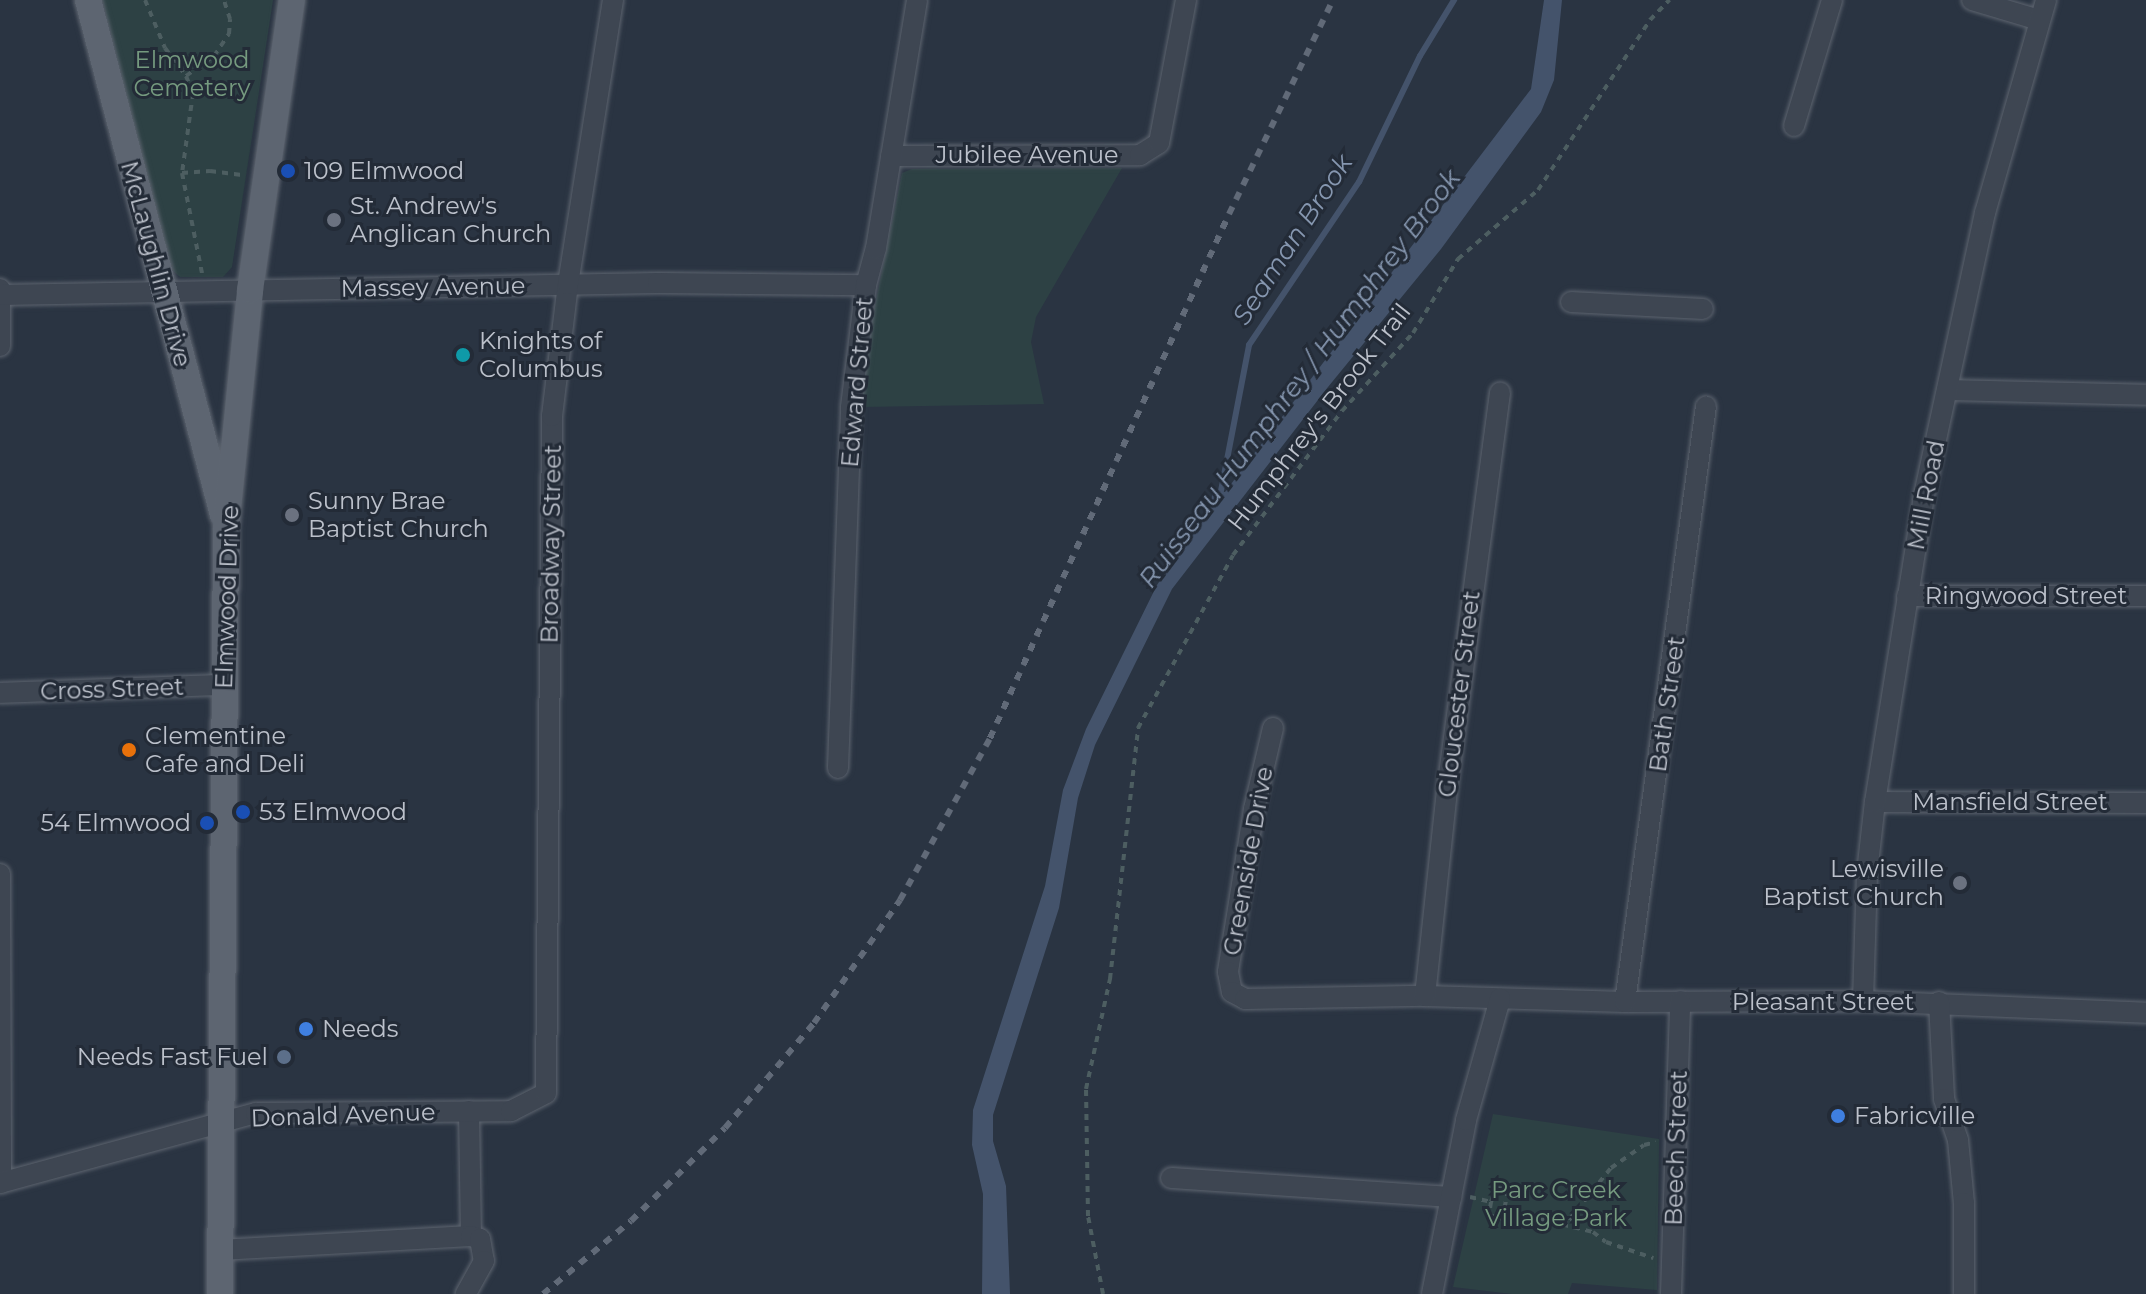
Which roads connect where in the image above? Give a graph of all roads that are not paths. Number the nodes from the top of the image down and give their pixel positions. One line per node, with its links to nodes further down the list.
1 (88, 0): 16 (main road, McLaughlin Drive)
2 (292, 0): 15 (main road, Elmwood Drive)
3 (613, 0): 12 (street, Broadway Street)
4 (917, 0): 11 (street, Edward Street)
5 (1186, 0): 11 (street, Jubilee Avenue)
6 (1832, 0): 10 (street)
7 (1972, 0): 9 (street)
8 (2046, 0): 9 (street, Mill Road)
9 (2039, 20): 21 (street, Mill Road)
10 (1794, 126)
11 (891, 156): 13 (street, Edward Street)
12 (568, 284): 13 (street, Massey Avenue); 15 (street, Massey Avenue); 42 (street, Broadway Street)
13 (866, 285): 31 (street, Edward Street)
14 (0, 289): 17 (street)
15 (250, 290): 16 (street, Massey Avenue); 25 (main road, Elmwood Drive)
16 (162, 292): 17 (street, Massey Avenue); 25 (main road, McLaughlin Drive)
17 (0, 295): 20 (street)
18 (1571, 302): 19 (street)
19 (1703, 309)
20 (0, 346)
21 (1947, 390): 23 (street); 26 (street, Mill Road)
22 (1500, 393): 35 (street, Gloucester Street)
23 (2146, 395)
24 (1706, 406): 39 (street, Bath Street)
25 (226, 528): 28 (main road, Elmwood Drive)
26 (1907, 596): 27 (street, Ringwood Street); 32 (street, Mill Road)
27 (2146, 596)
28 (223, 685): 29 (street, Cross Street); 44 (main road, Elmwood Drive)
29 (0, 693)
30 (1273, 728): 35 (street, Greenside Drive)
31 (838, 768)
32 (1875, 802): 33 (street, Mansfield Street); 38 (street, Mill Road)
33 (2146, 803)
34 (0, 874): 46 (street)
35 (1425, 996): 36 (street, Pleasant Street)
36 (1500, 999): 39 (street, Pleasant Street); 47 (street)
37 (1680, 1001): 38 (street, Pleasant Street); 39 (street, Pleasant Street); 53 (street, Beech Street)
38 (1863, 1001): 40 (street, Pleasant Street)
39 (1625, 1002)
40 (1939, 1002): 41 (street, Pleasant Street); 54 (street)
41 (2146, 1013)
42 (546, 1093): 43 (street, Donald Avenue)
43 (469, 1111): 44 (street, Donald Avenue); 48 (street)
44 (221, 1124): 46 (street, Donald Avenue); 49 (main road, Elmwood Drive)
45 (1171, 1178): 47 (street)
46 (0, 1183)
47 (1451, 1197): 52 (street)
48 (471, 1236): 49 (street); 51 (street)
49 (220, 1250): 50 (main road, Elmwood Drive)
50 (220, 1294)
51 (466, 1294)
52 (1432, 1294)
53 (1671, 1294)
54 (1964, 1294)

